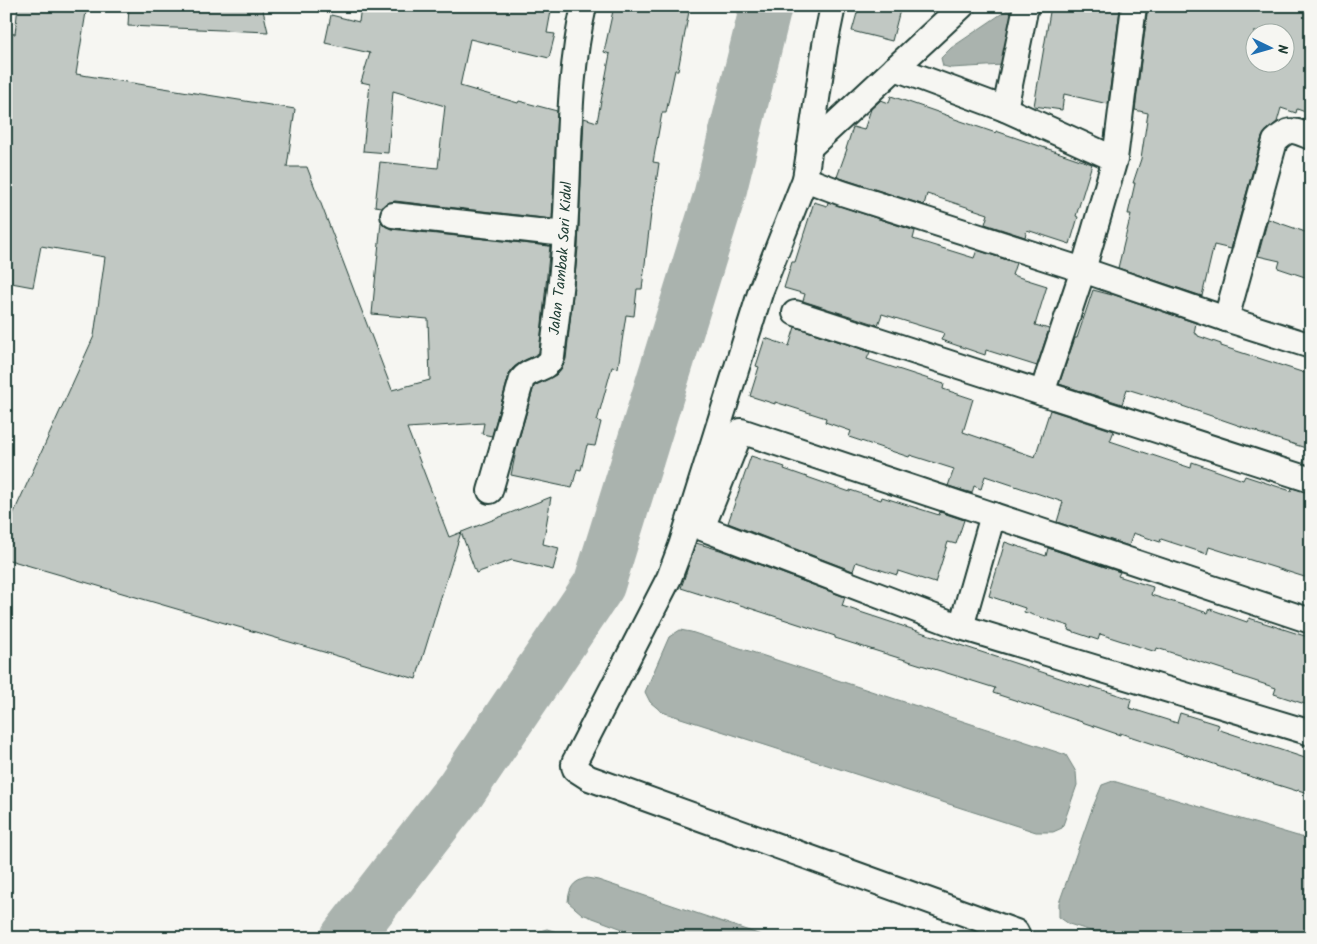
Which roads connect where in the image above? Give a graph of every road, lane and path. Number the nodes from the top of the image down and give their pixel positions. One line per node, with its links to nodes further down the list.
1 (584, 6): 13 (street, Jalan Tambak Sari Kidul)
2 (833, 6): 9 (street)
3 (962, 6): 6 (street)
4 (1026, 6): 7 (street)
5 (1134, 6): 10 (street)
6 (895, 68): 7 (street); 9 (street)
7 (1005, 109): 10 (street)
8 (1311, 136): 16 (street)
9 (809, 148): 11 (street)
10 (1115, 159): 14 (street)
11 (805, 179): 14 (street); 25 (street)
12 (393, 215): 13 (street)
13 (565, 234): 20 (street, Jalan Tambak Sari Kidul)
14 (1083, 270): 16 (street); 18 (street)
15 (795, 313): 18 (street)
16 (1226, 319): 17 (street)
17 (1311, 346)
18 (1042, 393): 19 (street)
19 (1311, 480)
20 (490, 491)
21 (993, 515): 22 (street); 23 (street); 23 (street)
22 (1311, 621)
23 (961, 627): 24 (street)
24 (1311, 733)
25 (1017, 935)

